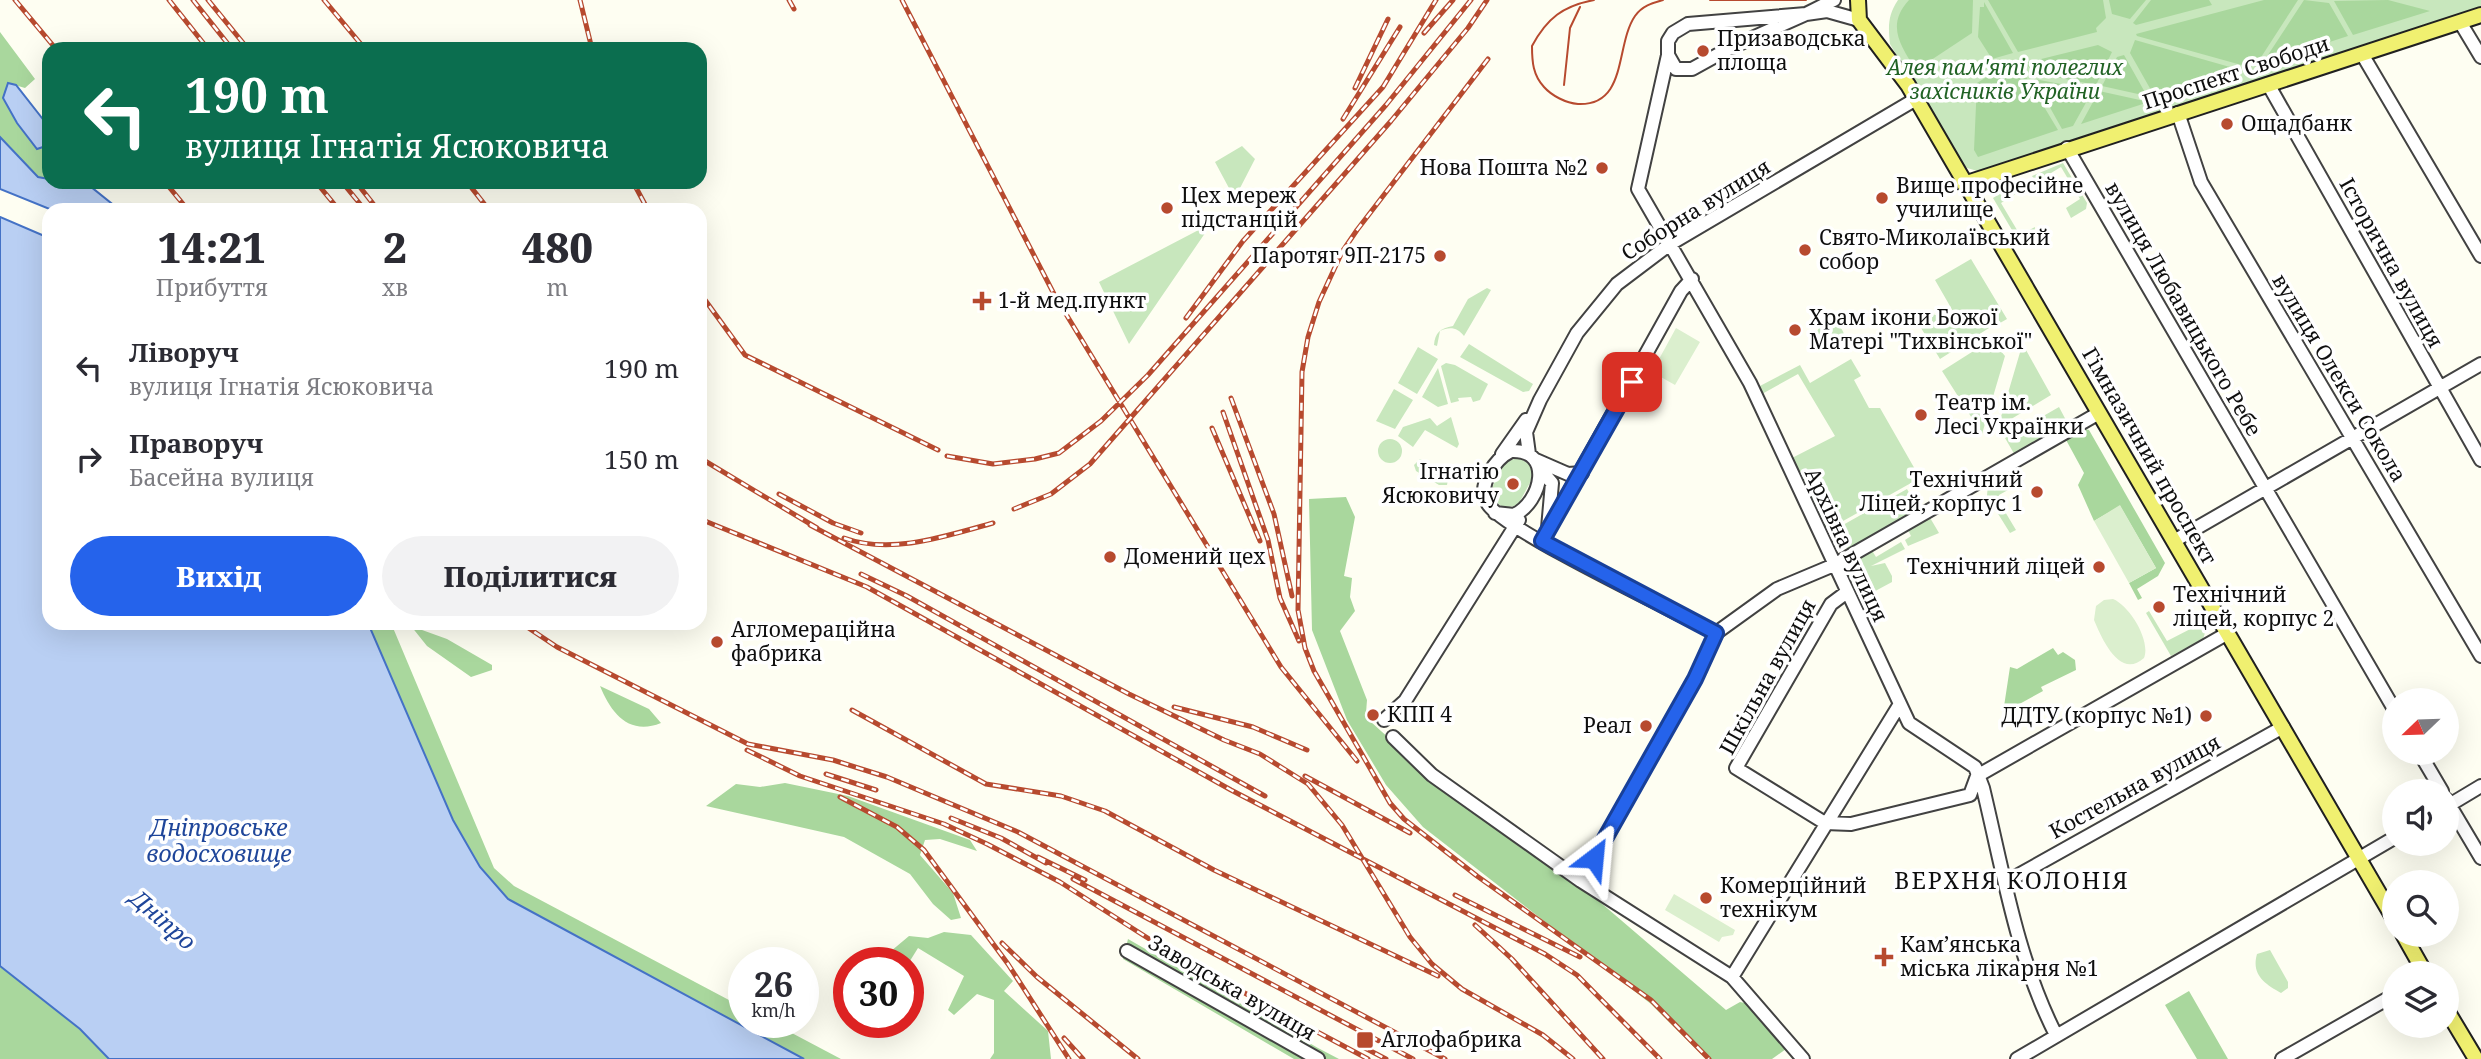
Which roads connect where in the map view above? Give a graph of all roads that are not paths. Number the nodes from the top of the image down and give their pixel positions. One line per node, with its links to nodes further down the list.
1 (1834, 0): 3 (street); 5 (street)
2 (1858, 0): 5 (main road)
3 (1807, 14): 5 (street, Архівна вулиця); 8 (street); 8 (street, Архівна вулиця)
4 (2481, 15): 6 (main road, Проспект Свободи)
5 (1859, 20): 11 (main road, Гімназичний проспект)
6 (2460, 22): 7 (main road, Проспект Свободи); 9 (street)
7 (2362, 54): 10 (main road, Проспект Свободи); 16 (street)
8 (1668, 55): 15 (street, Архівна вулиця)
9 (2481, 57)
10 (2268, 84): 12 (main road, Проспект Свободи); 19 (street, Історична вулиця)
11 (1916, 99): 14 (main road, Гімназичний проспект); 15 (street, Соборна вулиця)
12 (2178, 113): 13 (main road, Проспект Свободи); 22 (street, вулиця Олекси Сокола)
13 (2067, 148): 14 (main road, Проспект Свободи); 27 (street, вулиця Любавицького Ребе)
14 (1964, 184): 21 (main road, Гімназичний проспект)
15 (1670, 244): 17 (street, Архівна вулиця); 20 (street, Соборна вулиця)
16 (2481, 256)
17 (1692, 279): 26 (street); 33 (street, Архівна вулиця)
18 (2481, 364): 19 (street)
19 (2439, 388): 22 (street); 23 (street, Історична вулиця)
20 (1540, 400): 24 (street, Соборна вулиця); 25 (street, Соборна вулиця)
21 (2099, 413): 32 (main road, Гімназичний проспект); 33 (street)
22 (2354, 439): 27 (street); 37 (street, вулиця Олекси Сокола)
23 (2481, 460)
24 (1535, 461): 25 (street); 26 (street); 28 (street); 31 (street)
25 (1497, 462): 29 (street)
26 (1582, 473): 31 (street)
27 (2266, 489): 32 (street); 38 (street, вулиця Любавицького Ребе)
28 (1528, 505): 29 (street); 30 (street)
29 (1495, 513): 30 (street)
30 (1515, 525): 31 (street); 40 (street)
31 (1542, 541): 35 (street)
32 (2174, 541): 36 (main road, Гімназичний проспект)
33 (1834, 565): 34 (street, Архівна вулиця); 35 (street)
34 (1847, 592): 39 (street, Архівна вулиця); 47 (street, Шкільна вулиця)
35 (1716, 633): 51 (street)
36 (2228, 633): 41 (main road, Гімназичний проспект); 43 (street)
37 (2481, 656)
38 (2382, 688)
39 (1900, 704): 43 (street, Архівна вулиця); 47 (street)
40 (1384, 720)
41 (2283, 727): 50 (main road, Гімназичний проспект); 52 (street, Костельна вулиця)
42 (1393, 737): 51 (street)
43 (1977, 776): 47 (street); 52 (street, Архівна вулиця)
44 (2481, 786): 45 (street)
45 (2459, 797)
46 (2459, 821): 49 (street)
47 (1825, 823): 55 (street)
48 (2382, 845): 50 (street)
49 (2481, 858)
50 (2360, 859): 53 (main road, Гімназичний проспект); 58 (street)
51 (1581, 881): 55 (street)
52 (2006, 882): 58 (street, Архівна вулиця)
53 (2382, 898)
54 (1128, 950): 59 (street, Заводська вулиця)
55 (1732, 978): 60 (street)
56 (2382, 1002): 62 (street)
57 (2459, 1031): 63 (main road)
58 (2056, 1035): 61 (street)
59 (1318, 1059)
60 (1803, 1059)
61 (2017, 1059)
62 (2282, 1059)
63 (2476, 1059)

